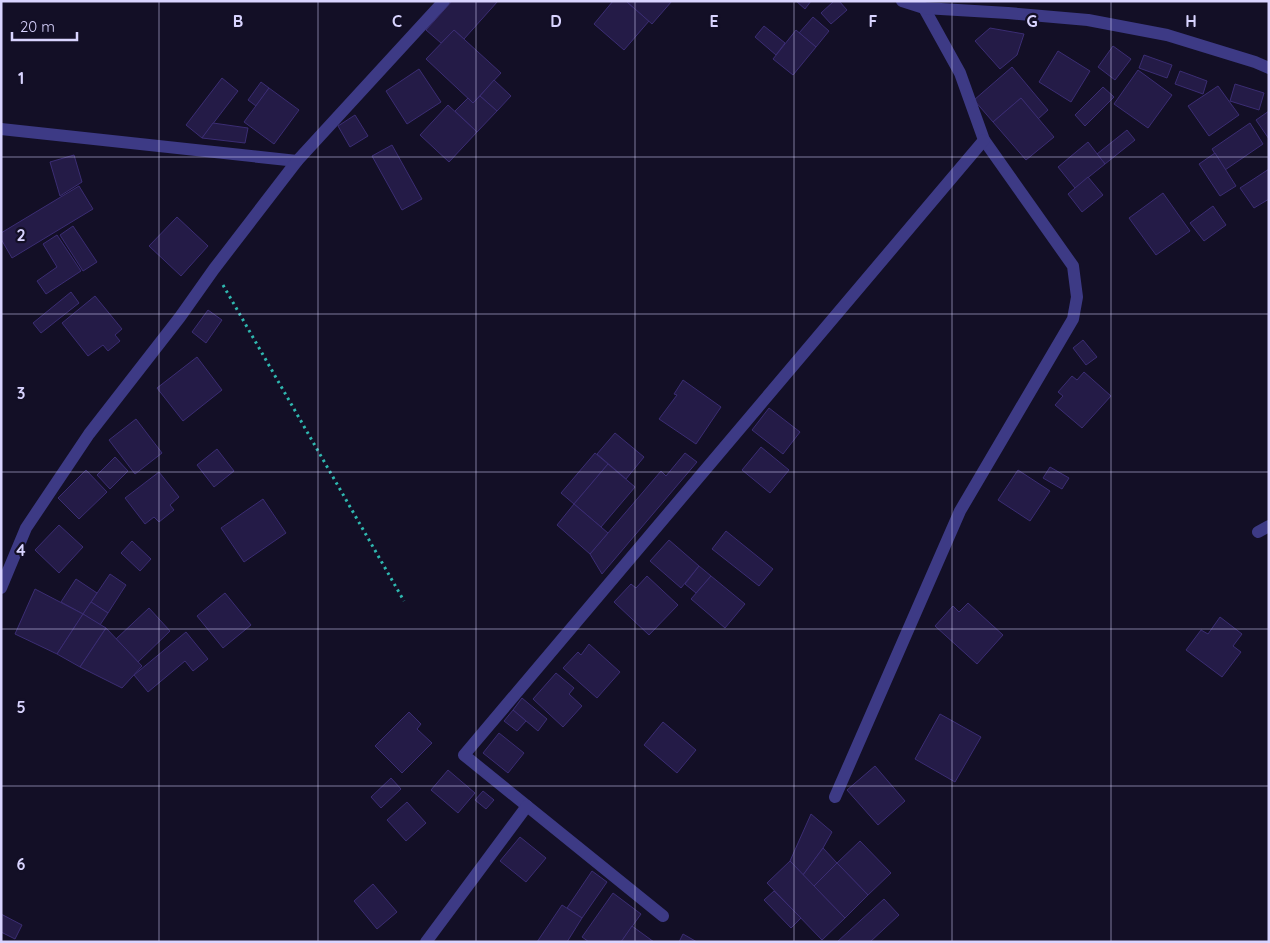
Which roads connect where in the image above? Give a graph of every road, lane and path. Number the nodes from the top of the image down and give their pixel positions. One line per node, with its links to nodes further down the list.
1 (444, 1): 7 (street)
2 (902, 1): 3 (street)
3 (924, 8): 4 (street); 6 (street)
4 (1269, 68)
5 (1, 129): 7 (street)
6 (984, 140): 11 (street); 12 (street)
7 (297, 161): 8 (street)
8 (214, 269): 9 (street); 10 (path)
9 (1, 588)
10 (404, 601)
11 (835, 797)
12 (527, 806): 13 (street); 14 (street)
13 (663, 916)
14 (426, 942)

